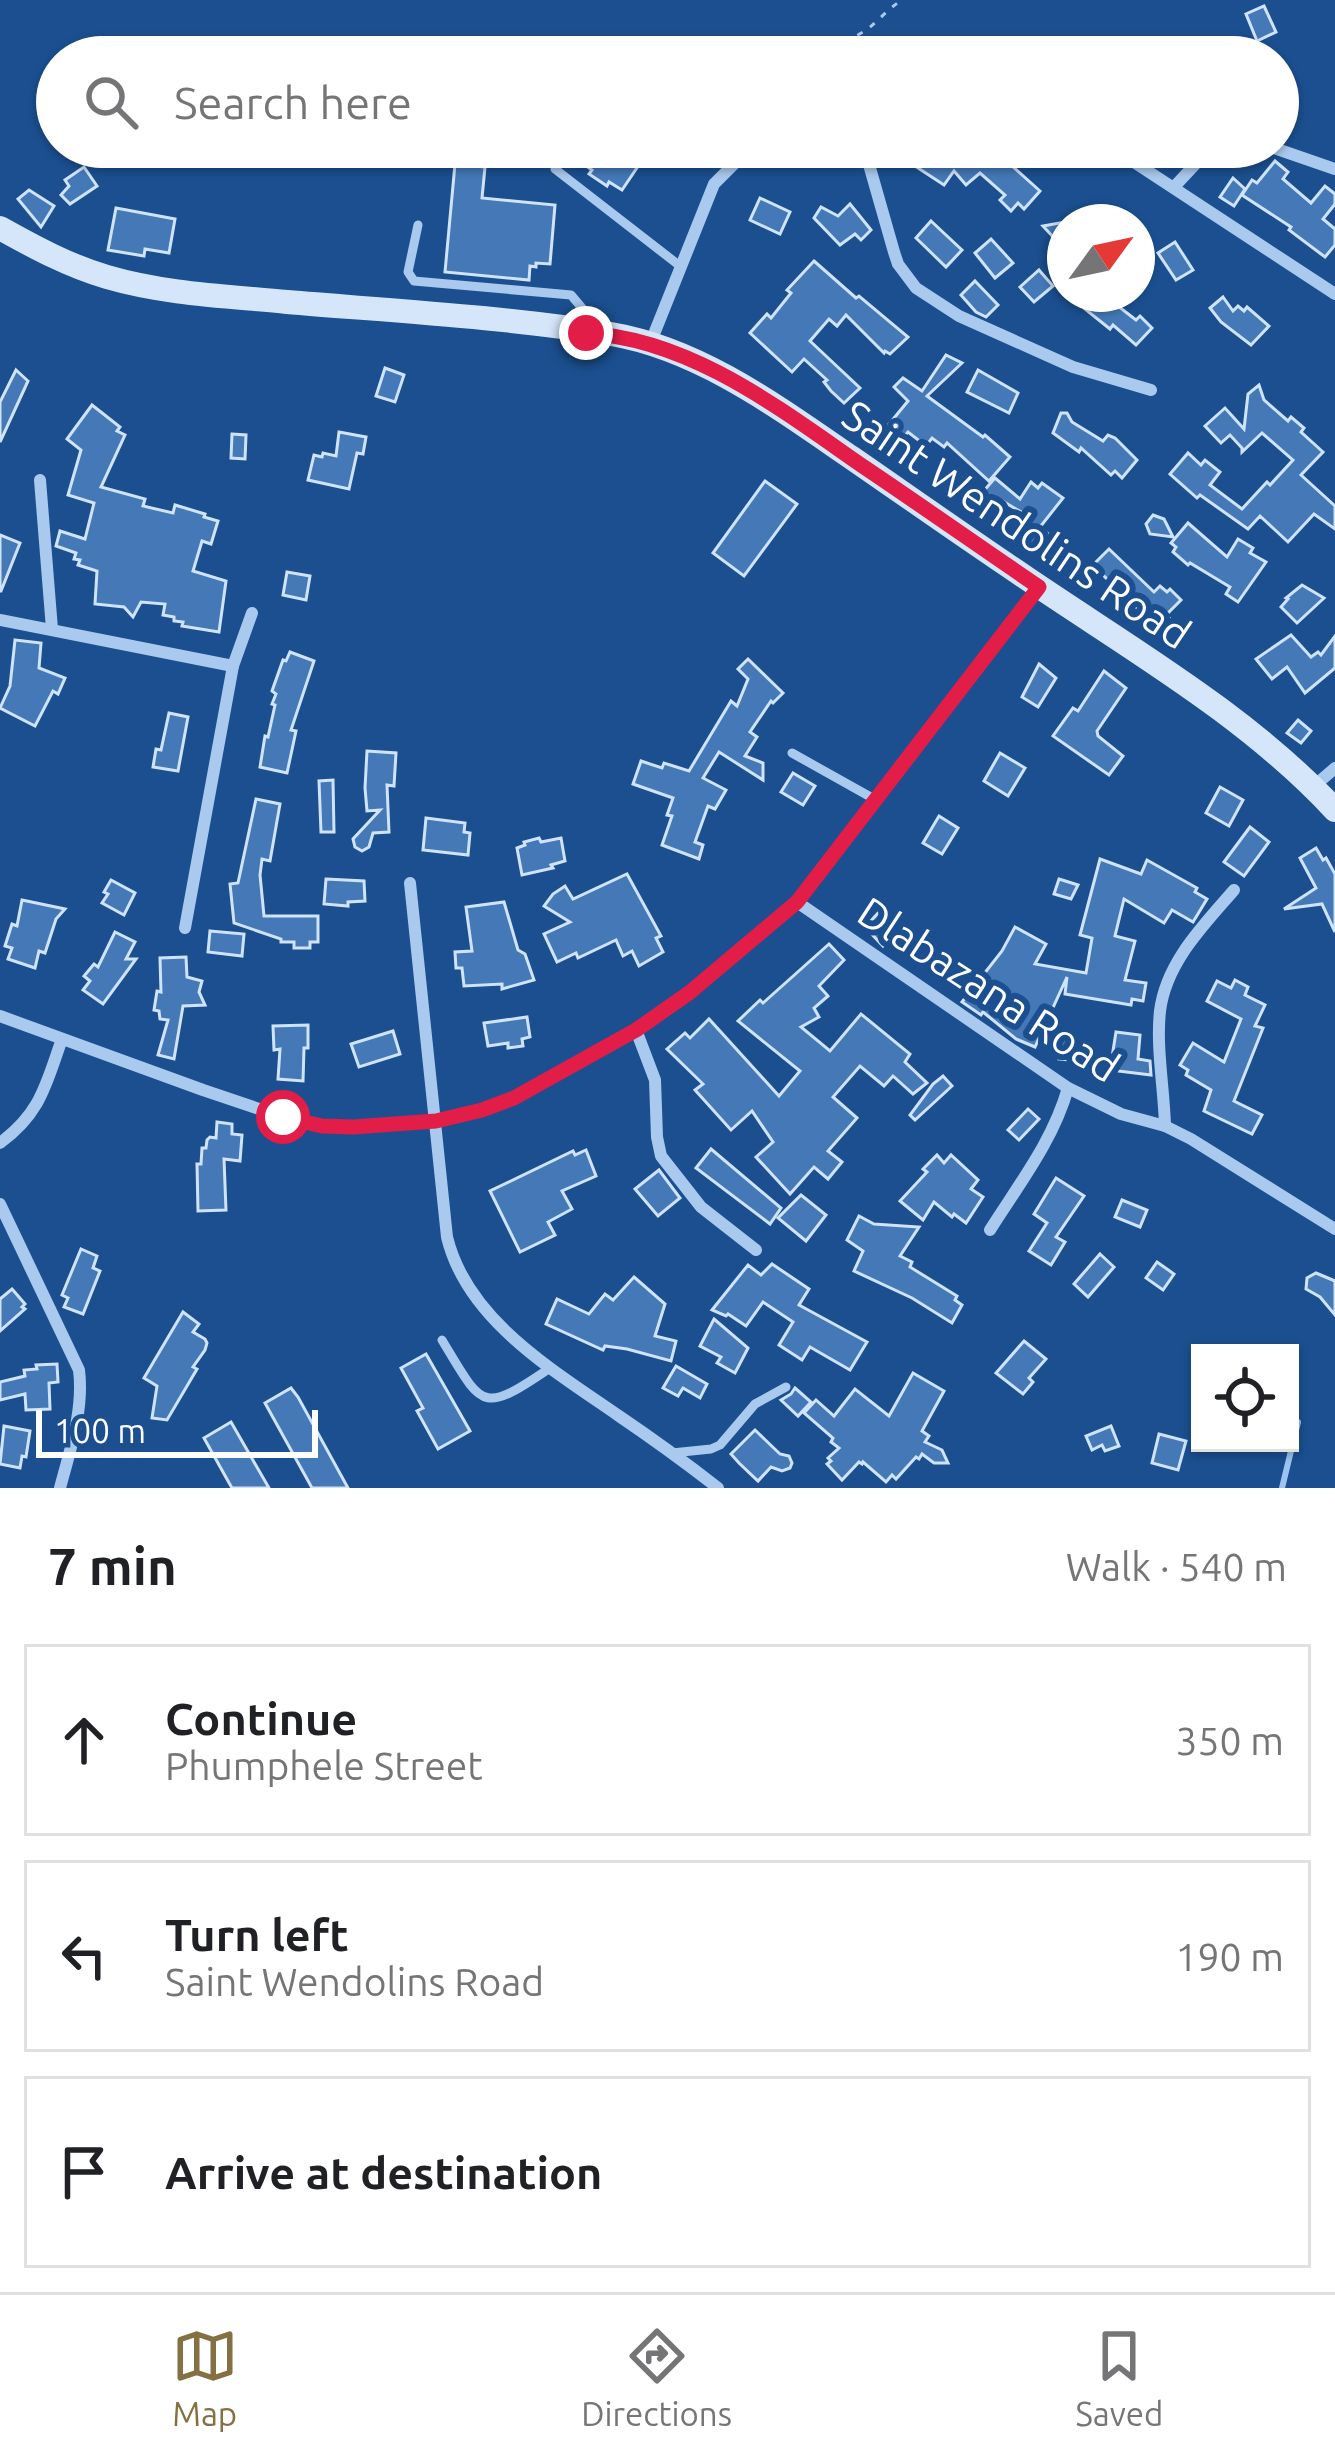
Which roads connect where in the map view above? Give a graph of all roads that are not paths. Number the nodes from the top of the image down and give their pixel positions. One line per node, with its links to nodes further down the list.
1 (1299, 157): 6 (street)
2 (730, 168): 11 (street)
3 (870, 168): 15 (street)
4 (1144, 168): 8 (street)
5 (1192, 168): 8 (street)
6 (1335, 169)
7 (555, 170): 11 (lane)
8 (1174, 187): 12 (street)
9 (418, 225): 13 (lane)
10 (0, 228): 13 (street, Saint Wendolins Road)
11 (680, 266): 14 (street)
12 (1335, 294)
13 (586, 333): 14 (street, Saint Wendolins Road)
14 (650, 344): 17 (street, Saint Wendolins Road)
15 (1151, 390)
16 (40, 480): 20 (street)
17 (1039, 587): 24 (street, Saint Wendolins Road); 25 (street)
18 (253, 613): 21 (street)
19 (0, 620): 20 (street)
20 (52, 629): 21 (street)
21 (233, 666): 30 (street)
22 (792, 753): 25 (lane)
23 (1335, 768): 24 (street)
24 (1313, 787): 26 (street, Saint Wendolins Road)
25 (876, 800): 29 (street)
26 (1335, 811)
27 (410, 883): 35 (street)
28 (1234, 890): 36 (street)
29 (797, 902): 32 (street); 34 (street, Dlabazana Road)
30 (185, 928)
31 (0, 1016): 33 (street)
32 (636, 1030): 35 (street); 41 (street)
33 (62, 1039): 35 (street); 37 (street)
34 (1068, 1088): 36 (street, Dlabazana Road); 40 (street)
35 (436, 1121): 43 (street)
36 (1165, 1126): 39 (street, Dlabazana Road)
37 (0, 1143)
38 (0, 1204): 46 (street)
39 (1335, 1229)
40 (990, 1230)
41 (756, 1250)
42 (442, 1340): 43 (lane)
43 (550, 1368): 45 (street)
44 (786, 1387): 45 (lane)
45 (672, 1453): 47 (street)
46 (60, 1488)
47 (718, 1488)

